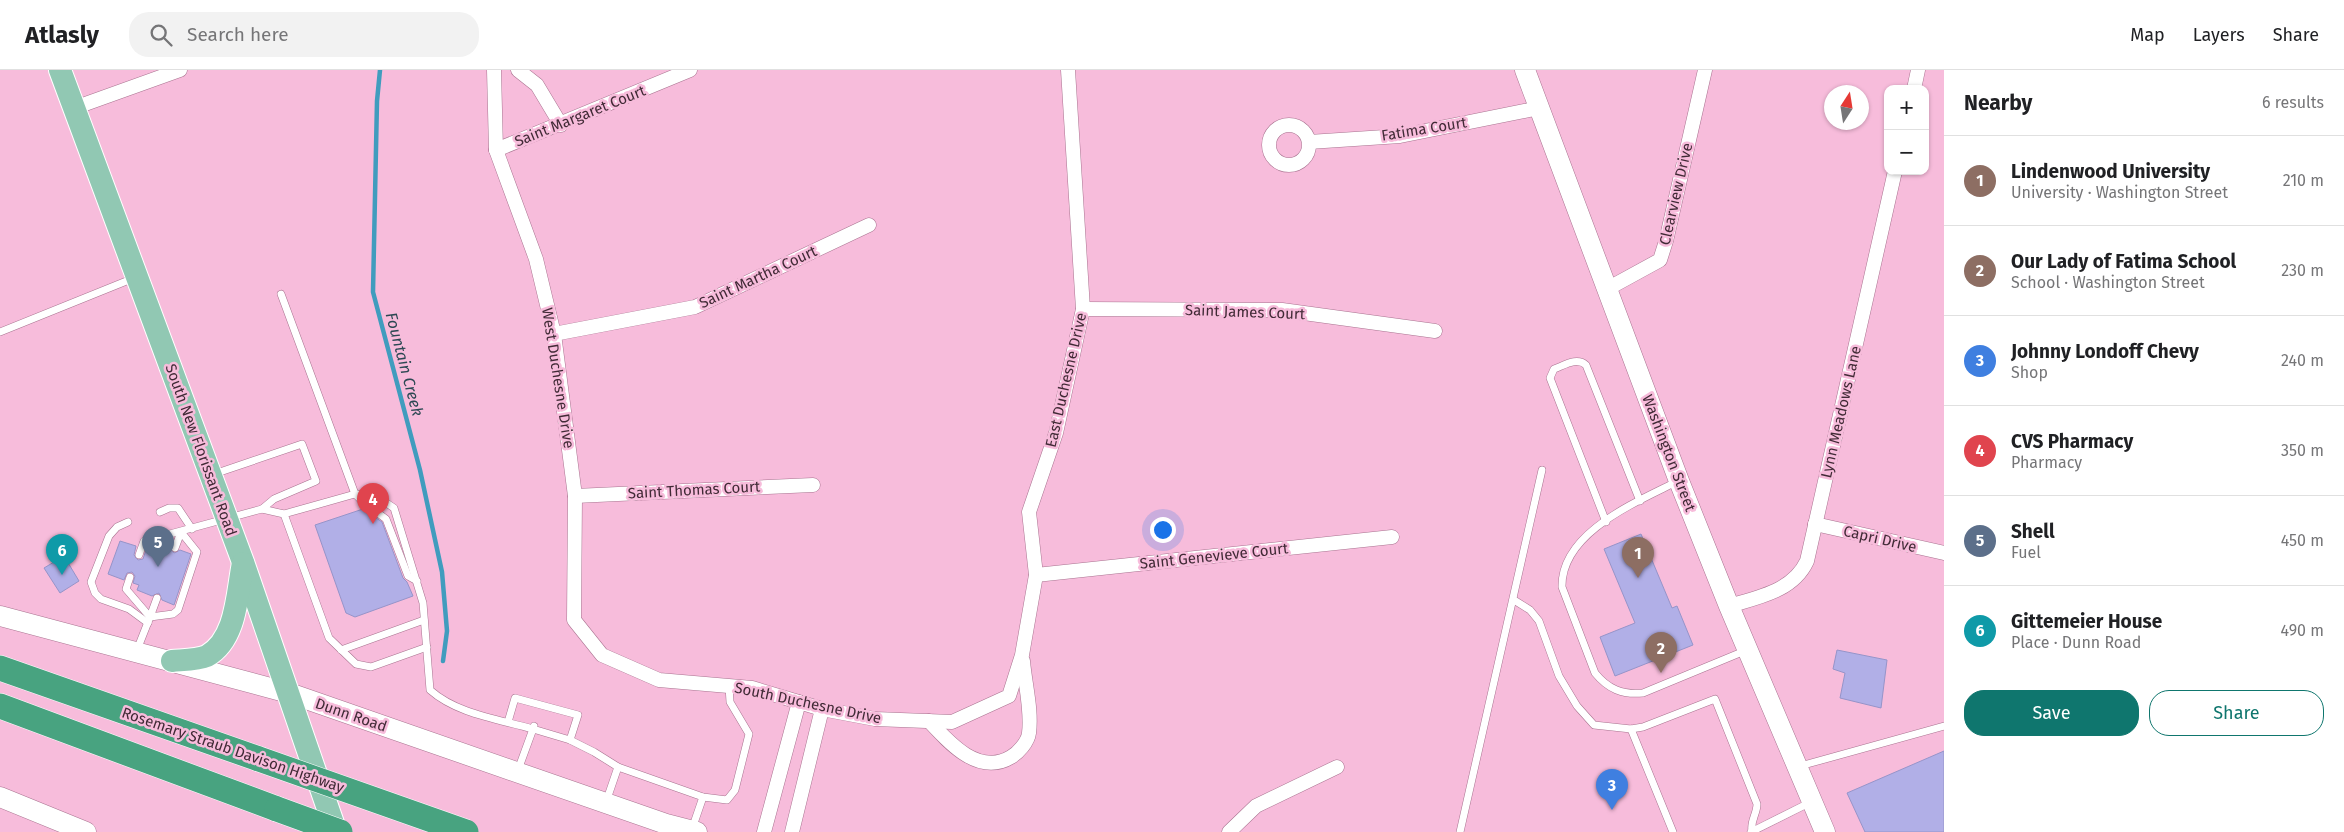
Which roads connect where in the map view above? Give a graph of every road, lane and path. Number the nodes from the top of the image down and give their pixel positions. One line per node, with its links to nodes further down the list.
1 (60, 70): 11 (main road, South New Florissant Road)
2 (180, 70): 11 (street)
3 (494, 70): 15 (street, West Duchesne Drive)
4 (518, 70): 13 (street)
5 (690, 70): 13 (street, Saint Margaret Court)
6 (1068, 70): 21 (street, East Duchesne Drive)
7 (1525, 70): 12 (main road, Washington Street)
8 (1705, 70): 19 (street, Clearview Drive)
9 (1918, 70): 10 (street)
10 (1915, 85)
11 (74, 108): 18 (main road, South New Florissant Road)
12 (1539, 108): 14 (street, Fatima Court); 19 (main road, Washington Street)
13 (561, 125): 15 (street, Saint Margaret Court)
14 (1308, 142)
15 (496, 150): 24 (street, West Duchesne Drive)
16 (1894, 175): 38 (street, Lynn Meadows Lane)
17 (869, 225): 24 (street, Saint Martha Court)
18 (136, 277): 23 (lane); 26 (main road, South New Florissant Road)
19 (1607, 288): 27 (main road, Washington Street)
20 (281, 294): 29 (lane)
21 (1083, 309): 22 (street, Saint James Court); 46 (street, East Duchesne Drive)
22 (1435, 331)
23 (0, 332)
24 (554, 334): 30 (street, West Duchesne Drive)
25 (1542, 470): 50 (lane)
26 (209, 476): 32 (lane); 35 (main road, South New Florissant Road)
27 (1679, 480): 31 (lane); 51 (main road, Washington Street)
28 (813, 485): 30 (street, Saint Thomas Court)
29 (355, 494): 34 (lane); 48 (lane); 48 (lane)
30 (575, 496): 59 (street, West Duchesne Drive)
31 (1640, 501): 37 (lane); 37 (lane)
32 (262, 509): 34 (lane); 35 (lane)
33 (160, 512): 39 (lane)
34 (284, 514): 56 (lane)
35 (226, 520): 39 (lane); 45 (main road, South New Florissant Road)
36 (128, 522): 53 (lane)
37 (1606, 522): 57 (lane)
38 (1815, 524): 43 (street, Capri Drive); 51 (street, Lynn Meadows Lane)
39 (192, 529): 40 (lane)
40 (181, 532): 42 (lane); 44 (lane); 53 (lane)
41 (1392, 537): 46 (street, Saint Genevieve Court)
42 (175, 548)
43 (1944, 554)
44 (139, 555)
45 (243, 562): 61 (main road); 64 (main road, South New Florissant Road)
46 (1036, 575): 60 (street, East Duchesne Drive)
47 (130, 577): 53 (lane)
48 (417, 581): 54 (lane)
49 (157, 598): 53 (lane)
50 (1514, 600): 72 (lane); 89 (lane)
51 (1729, 606): 57 (main road, Washington Street)
52 (0, 616): 58 (main road, Dunn Road)
53 (149, 620): 58 (lane)
54 (424, 620): 55 (lane); 56 (lane)
55 (427, 647): 56 (lane); 69 (lane)
56 (341, 650)
57 (1747, 650): 76 (main road, Washington Street)
58 (136, 653): 61 (main road, Dunn Road)
59 (602, 655): 63 (street, South Duchesne Drive)
60 (1022, 655): 68 (street, South Duchesne Drive); 68 (street)
61 (172, 662): 64 (main road, Dunn Road)
62 (0, 668): 85 (highway, Rosemary Straub Davison Highway, bridge)
63 (729, 686): 65 (street, South Duchesne Drive); 79 (lane)
64 (289, 693): 77 (main road, Dunn Road); 84 (main road, South New Florissant Road)
65 (799, 702): 67 (street, South Duchesne Drive); 86 (street)
66 (0, 706): 84 (highway, bridge)
67 (822, 709): 68 (street, South Duchesne Drive); 87 (street)
68 (929, 721)
69 (508, 722): 70 (lane); 73 (lane)
70 (533, 726): 73 (lane); 77 (lane)
71 (1944, 726): 76 (lane)
72 (1631, 729): 90 (lane); 91 (lane)
73 (570, 740): 74 (lane)
74 (618, 767): 79 (lane); 80 (lane)
75 (1337, 767): 88 (street)
76 (1797, 767): 81 (main road, Washington Street)
77 (518, 772): 80 (main road, Dunn Road)
78 (0, 797): 83 (main road)
79 (704, 797): 82 (lane)
80 (606, 802): 82 (main road, Dunn Road)
81 (1811, 802): 91 (lane); 92 (main road, Washington Street)
82 (694, 831)
83 (86, 832)
84 (338, 832)
85 (466, 832)
86 (764, 832)
87 (792, 832)
88 (1229, 832)
89 (1460, 832)
90 (1673, 832)
91 (1751, 832)
92 (1825, 832)

